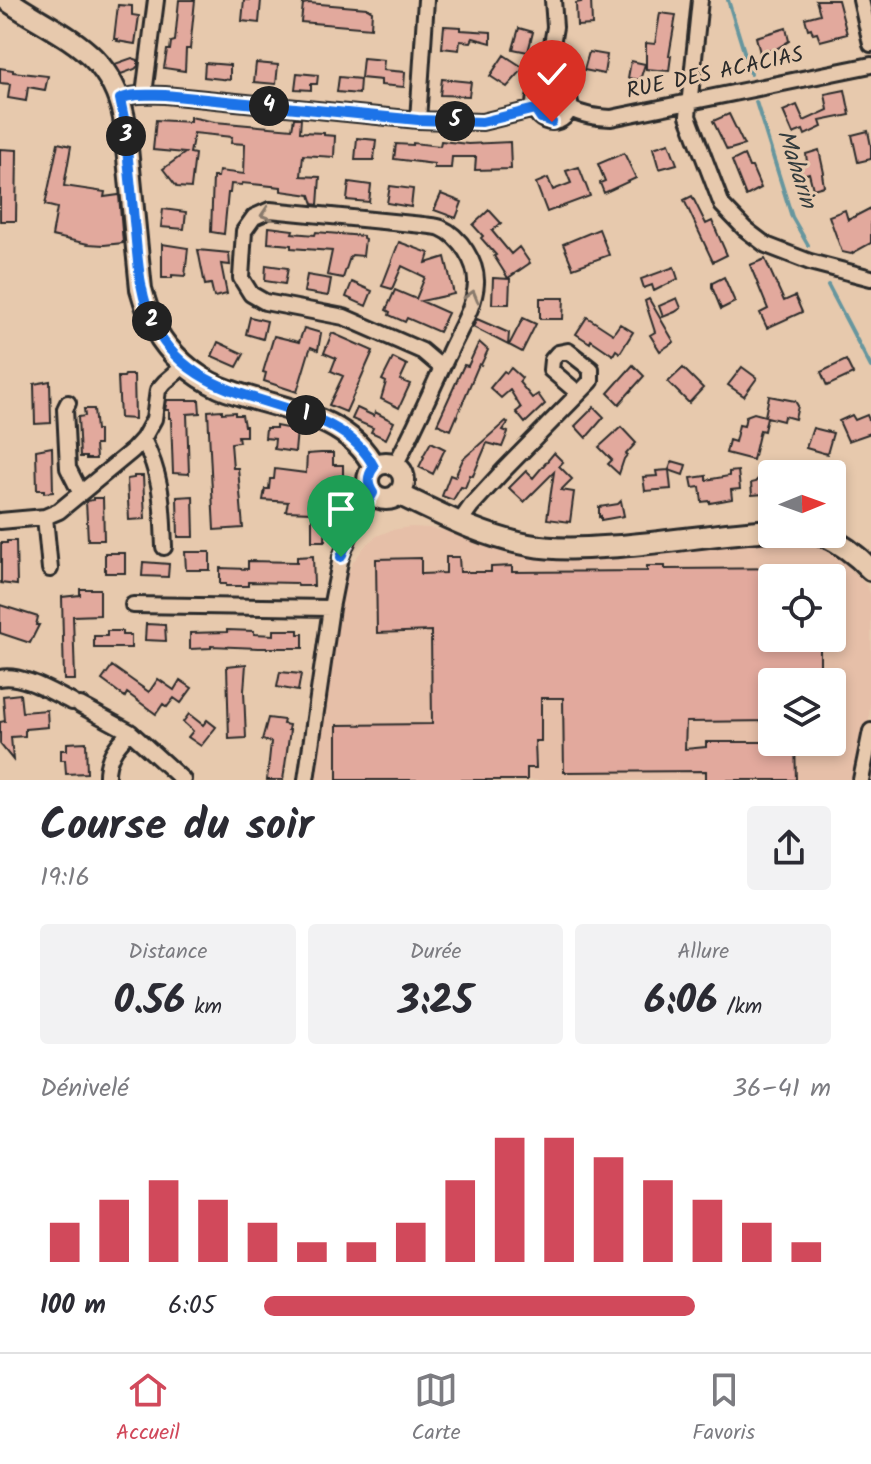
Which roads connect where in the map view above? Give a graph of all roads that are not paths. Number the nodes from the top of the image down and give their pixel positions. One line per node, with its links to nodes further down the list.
1 (7, 0): 11 (street)
2 (156, 0): 10 (street)
3 (426, 0): 15 (street)
4 (553, 0): 9 (street)
5 (700, 0): 12 (street)
6 (861, 0): 7 (street)
7 (871, 44)
8 (871, 65): 12 (street, RUE DES ACACIAS)
9 (552, 86): 13 (street); 14 (street)
10 (144, 94): 11 (street); 15 (street)
11 (120, 99): 17 (street)
12 (689, 102): 13 (street, RUE DES ACACIAS); 16 (street)
13 (569, 108): 14 (street)
14 (535, 109): 15 (street)
15 (418, 120)
16 (871, 278)
17 (185, 365): 21 (street); 23 (street)
18 (442, 368): 18 (street, one-way to 18); 22 (street)
19 (578, 393): 29 (street)
20 (68, 403): 24 (street)
21 (143, 439): 24 (street); 31 (street)
22 (395, 465): 23 (street); 26 (street)
23 (374, 467): 25 (street)
24 (80, 492): 27 (street)
25 (373, 493): 26 (street); 36 (street)
26 (398, 494): 29 (street)
27 (45, 517): 28 (street); 33 (street)
28 (0, 521)
29 (459, 523): 30 (street)
30 (758, 532)
31 (164, 547)
32 (846, 547): 34 (street)
33 (50, 569)
34 (871, 570)
35 (133, 605): 36 (street)
36 (331, 608): 42 (street)
37 (0, 678): 39 (street)
38 (871, 731): 43 (street)
39 (130, 732): 40 (street); 41 (street)
40 (107, 780)
41 (183, 780)
42 (306, 780)
43 (861, 780)

